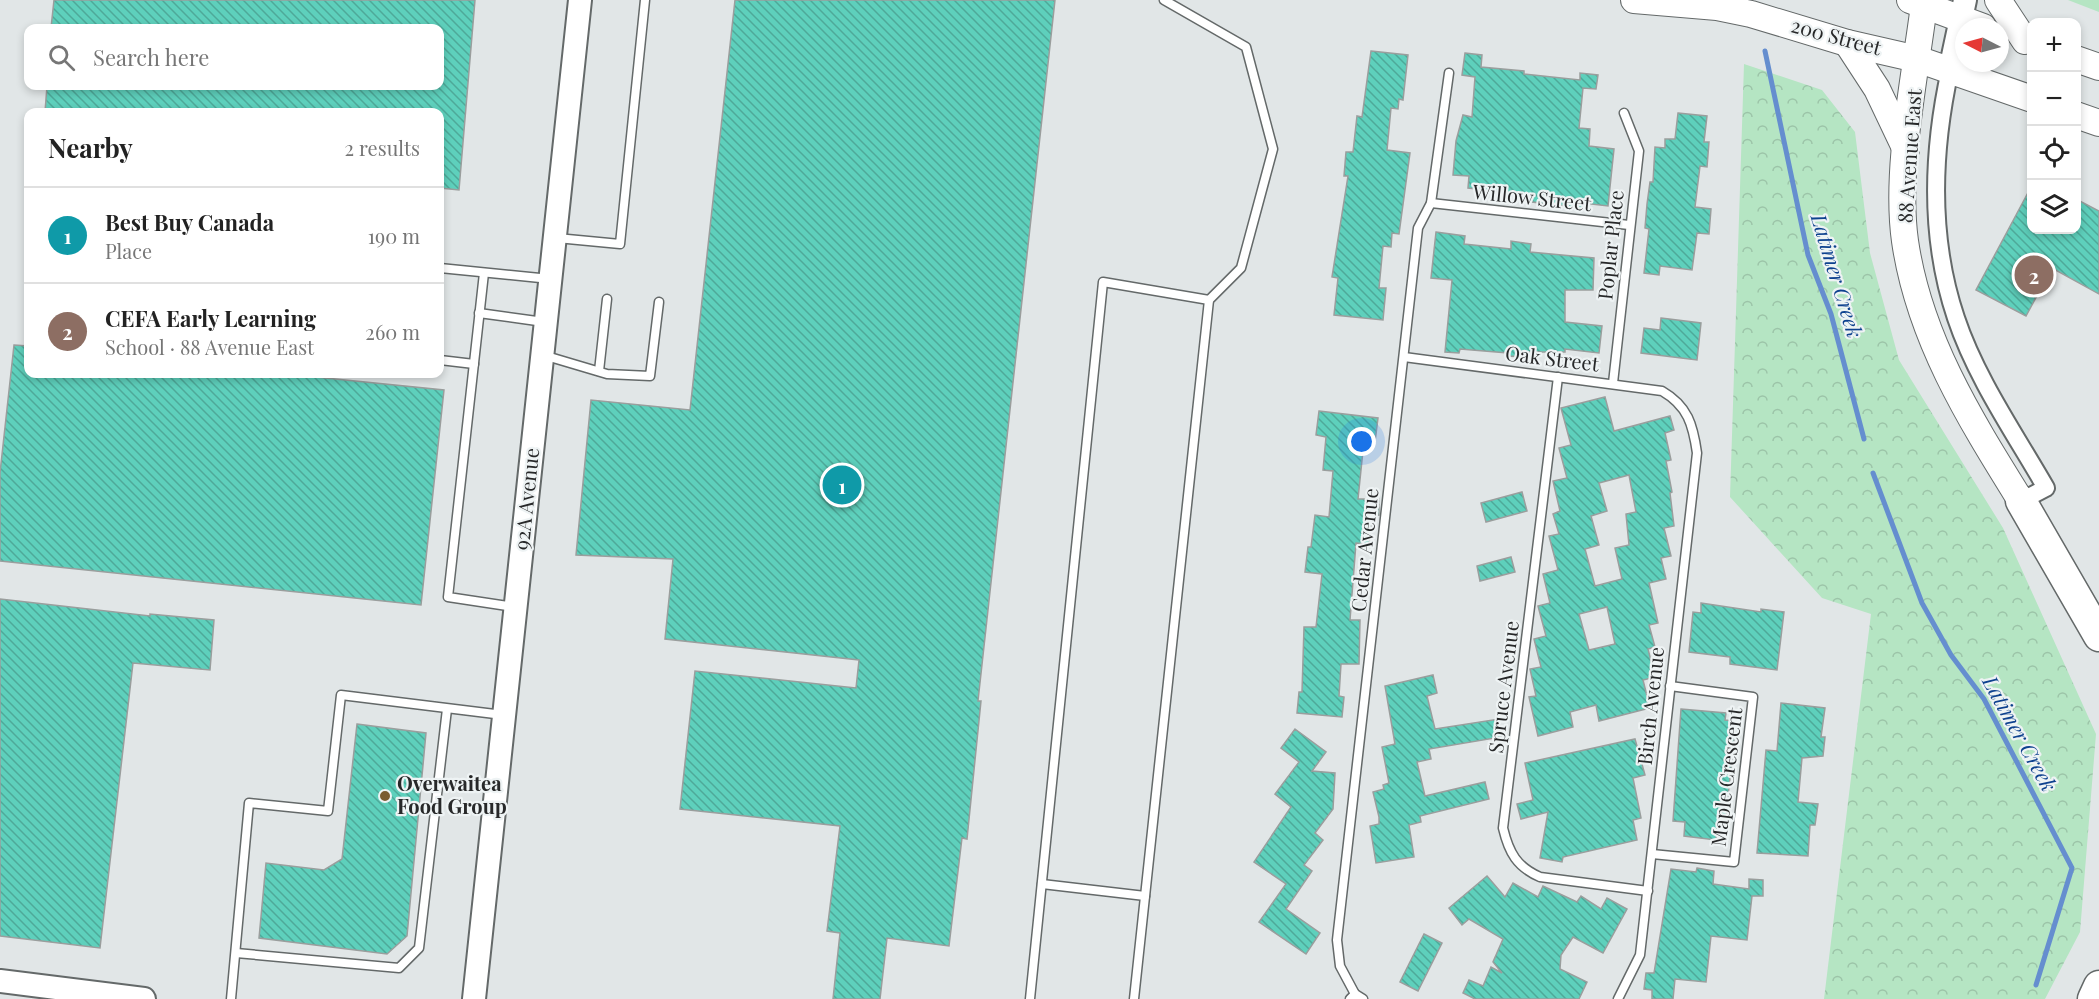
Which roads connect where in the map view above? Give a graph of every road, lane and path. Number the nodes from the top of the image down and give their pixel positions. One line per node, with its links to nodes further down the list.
1 (580, 0): 24 (street, 92A Avenue)
2 (645, 0): 24 (lane)
3 (1164, 0): 29 (lane)
4 (1634, 0): 10 (main road, 200 Street)
5 (1998, 0): 9 (main road)
6 (1919, 2): 7 (main road); 12 (main road, 88 Avenue East)
7 (1970, 15): 15 (street, 88 Avenue East)
8 (2009, 36): 11 (main road)
9 (2027, 42)
10 (1847, 43): 12 (main road, 200 Street); 21 (main road)
11 (2027, 43)
12 (1917, 59): 15 (main road, 200 Street); 21 (main road, 88 Avenue East)
13 (2081, 61): 14 (main road)
14 (2099, 67)
15 (1950, 70): 17 (main road, 200 Street); 41 (street, 88 Avenue East)
16 (1449, 73): 22 (lane, Cedar Avenue)
17 (2027, 98)
18 (1624, 113): 23 (lane, Poplar Place)
19 (2081, 117): 20 (main road)
20 (2099, 123)
21 (1906, 150): 41 (main road, 88 Avenue East)
22 (1431, 203): 23 (lane, Willow Street); 34 (lane, Cedar Avenue)
23 (1629, 225): 39 (lane, Poplar Place)
24 (555, 237): 27 (street, 92A Avenue)
25 (444, 268): 26 (lane)
26 (484, 273): 27 (lane); 31 (lane)
27 (550, 279): 32 (street, 92A Avenue)
28 (607, 299): 37 (lane)
29 (1209, 300): 48 (lane); 50 (lane)
30 (659, 302): 37 (lane)
31 (480, 313): 32 (lane); 36 (lane)
32 (546, 322): 33 (street, 92A Avenue)
33 (542, 355): 37 (lane); 42 (street, 92A Avenue)
34 (1404, 357): 38 (lane, Oak Street); 55 (lane, Cedar Avenue)
35 (444, 360): 36 (lane)
36 (474, 364): 42 (lane)
37 (599, 371)
38 (1558, 377): 39 (lane, Oak Street); 49 (lane, Spruce Avenue)
39 (1612, 383): 40 (lane, Oak Street)
40 (1688, 413): 44 (lane, Birch Avenue)
41 (2033, 494): 43 (highway)
42 (515, 607): 46 (street, 92A Avenue)
43 (2099, 636)
44 (1670, 686): 47 (lane, Birch Avenue); 47 (lane, Maple Crescent)
45 (447, 709): 46 (lane); 51 (lane); 51 (lane)
46 (504, 715): 58 (street, 92A Avenue)
47 (1652, 854): 49 (lane, Birch Avenue)
48 (1041, 884): 50 (lane); 59 (lane)
49 (1648, 891): 61 (lane, Birch Avenue)
50 (1145, 896): 60 (lane)
51 (236, 953): 57 (lane)
52 (0, 981): 54 (street)
53 (2099, 986): 62 (highway)
54 (101, 997): 56 (street)
55 (1356, 997)
56 (144, 999)
57 (231, 999)
58 (474, 999)
59 (1030, 999)
60 (1134, 999)
61 (1618, 999)
62 (2093, 999)

